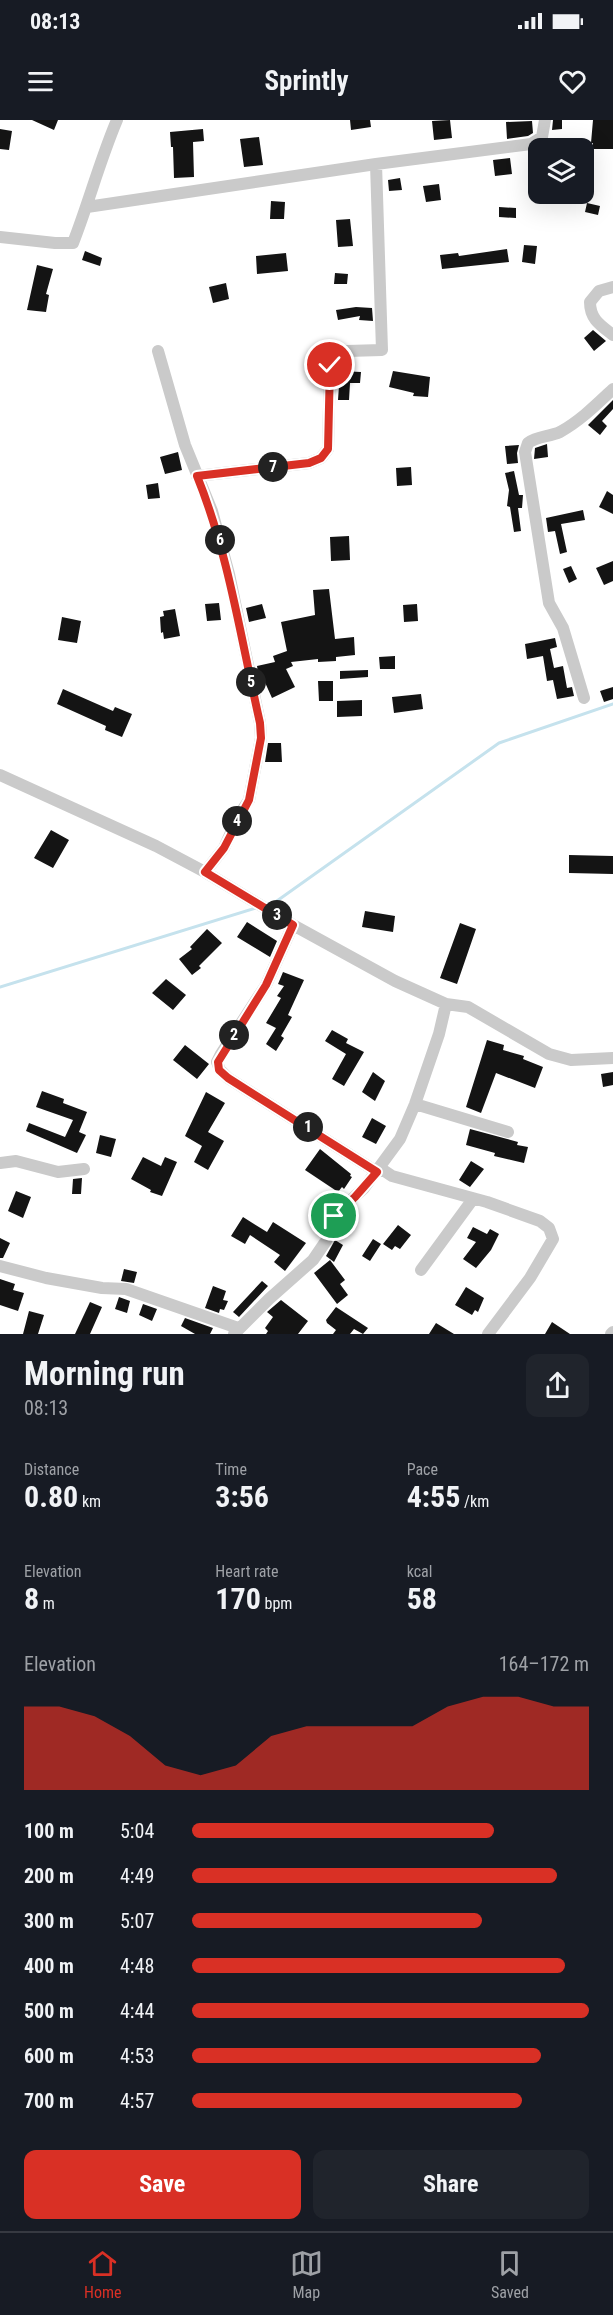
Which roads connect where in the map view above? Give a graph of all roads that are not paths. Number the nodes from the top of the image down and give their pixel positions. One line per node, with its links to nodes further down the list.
1 (117, 120): 4 (street)
2 (545, 120): 3 (street)
3 (376, 164): 4 (street); 10 (street)
4 (87, 207): 5 (street)
5 (0, 237)
6 (613, 287): 7 (street)
7 (613, 335)
8 (158, 351): 10 (street)
9 (613, 389): 11 (street)
10 (197, 476): 13 (street)
11 (584, 698)
12 (0, 775): 13 (street)
13 (205, 872): 14 (street)
14 (293, 925): 15 (street); 21 (street)
15 (446, 1004): 16 (street); 17 (street)
16 (613, 1058)
17 (415, 1104): 18 (street); 21 (street)
18 (508, 1132)
19 (0, 1163): 20 (street)
20 (84, 1169)
21 (378, 1170): 22 (street); 25 (street)
22 (473, 1199): 24 (street); 26 (street)
23 (0, 1266): 25 (street)
24 (422, 1270)
25 (236, 1331)
26 (488, 1334)

